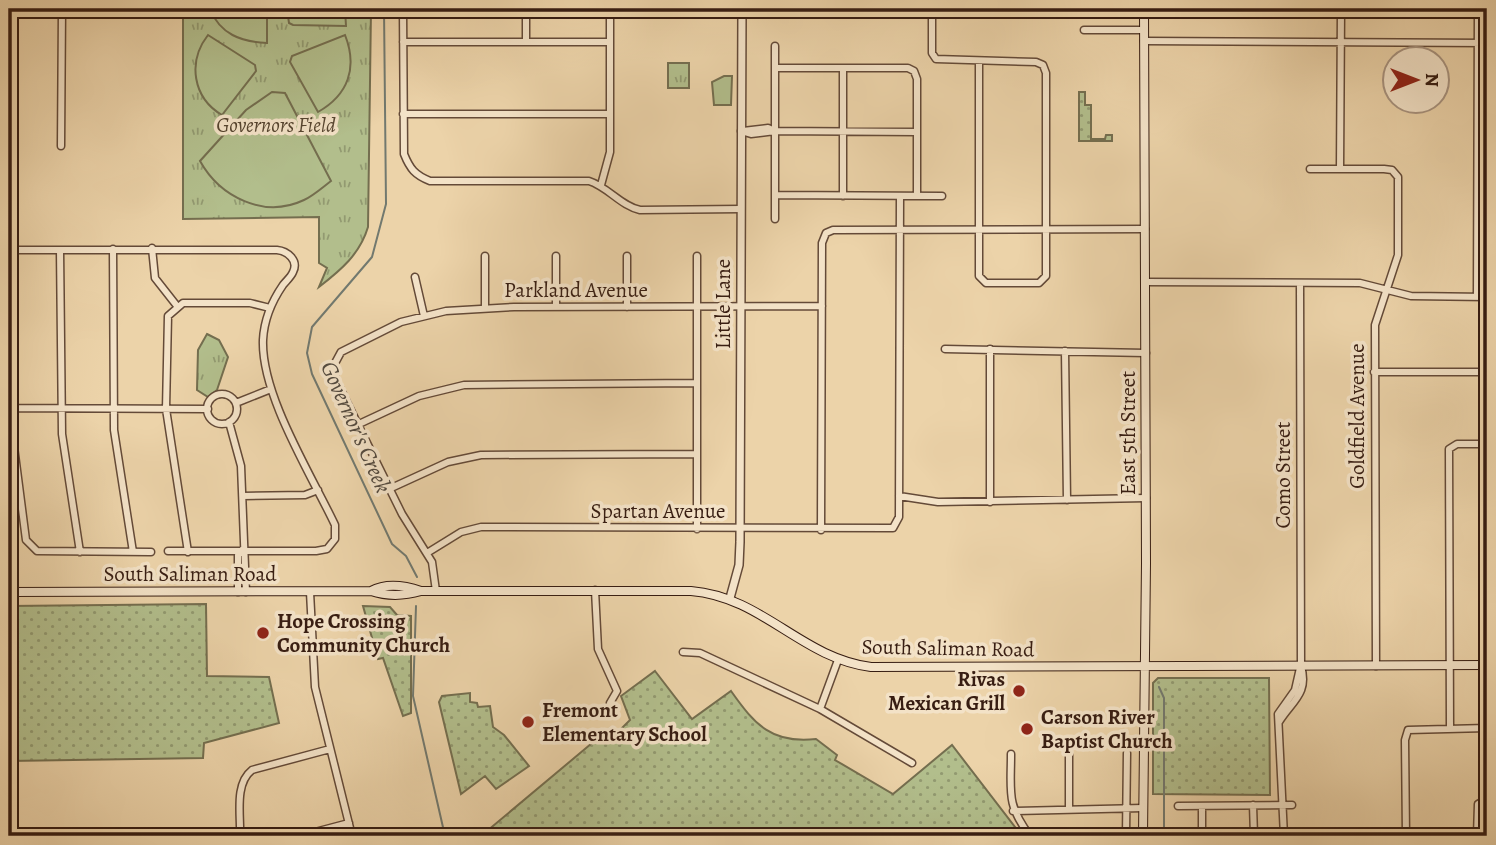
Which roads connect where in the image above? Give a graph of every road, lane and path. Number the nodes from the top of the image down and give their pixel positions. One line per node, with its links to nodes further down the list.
1 (62, 9): 29 (street)
2 (403, 9): 13 (street)
3 (526, 9): 14 (street)
4 (610, 9): 15 (street)
5 (742, 9): 25 (street, Little Lane)
6 (932, 9): 20 (street)
7 (1144, 9): 11 (main road, East 5th Street)
8 (1341, 9): 16 (street)
9 (1478, 9): 17 (street)
10 (1084, 30): 11 (street)
11 (1144, 30): 12 (main road, East 5th Street)
12 (1144, 41): 16 (street); 43 (main road, East 5th Street)
13 (403, 42): 14 (street); 23 (street)
14 (526, 42): 15 (street)
15 (610, 42): 24 (street)
16 (1341, 42): 17 (street); 31 (street)
17 (1478, 43): 18 (street); 39 (street)
18 (1487, 43)
19 (775, 46): 21 (street)
20 (979, 62): 42 (street); 45 (street)
21 (775, 68): 22 (street); 26 (street)
22 (844, 68): 27 (street); 28 (street)
23 (403, 114): 24 (street); 32 (street)
24 (610, 114): 32 (street)
25 (741, 131): 26 (street); 38 (street, Little Lane)
26 (775, 131): 27 (street); 33 (street)
27 (843, 132): 28 (street); 34 (street)
28 (917, 132): 36 (street)
29 (61, 146)
30 (1310, 169): 31 (street)
31 (1340, 169): 57 (street, Goldfield Avenue)
32 (601, 185): 38 (street)
33 (775, 195): 34 (street); 41 (street)
34 (843, 196): 35 (street)
35 (900, 196): 36 (street); 44 (street)
36 (917, 196): 37 (street)
37 (942, 196)
38 (741, 209): 62 (street, Little Lane)
39 (1477, 216): 40 (street); 59 (street)
40 (1486, 216)
41 (775, 219)
42 (1046, 229): 43 (street); 45 (street); 45 (street)
43 (1145, 229): 55 (main road, East 5th Street)
44 (900, 230): 45 (street); 63 (street); 91 (street)
45 (980, 230)
46 (152, 248): 47 (street); 61 (street); 68 (street)
47 (113, 249): 49 (street); 83 (street)
48 (9, 250): 49 (street)
49 (60, 250): 80 (street)
50 (485, 256): 67 (street)
51 (556, 256): 64 (street)
52 (627, 256): 65 (street)
53 (698, 256): 66 (street)
54 (415, 277): 69 (street)
55 (1145, 282): 56 (street); 73 (main road, East 5th Street)
56 (1300, 283): 57 (street); 119 (street, Como Street)
57 (1387, 289): 59 (street); 74 (street, Goldfield Avenue)
58 (9, 296): 79 (street)
59 (1477, 297): 60 (street)
60 (1487, 297)
61 (177, 306): 68 (street); 81 (street)
62 (741, 306): 63 (street, Parkland Avenue); 66 (street, Parkland Avenue); 96 (street, Little Lane)
63 (822, 306): 97 (street)
64 (556, 307): 65 (street, Parkland Avenue); 67 (street, Parkland Avenue)
65 (627, 307): 66 (street, Parkland Avenue)
66 (698, 307): 76 (street)
67 (485, 308): 69 (street, Parkland Avenue)
68 (270, 309): 77 (street)
69 (424, 316): 85 (street, Parkland Avenue)
70 (945, 349): 71 (street)
71 (990, 349): 72 (street); 94 (street)
72 (1065, 351): 73 (street); 93 (street)
73 (1146, 353): 92 (main road, East 5th Street)
74 (1374, 372): 75 (street); 116 (street, Goldfield Avenue)
75 (1487, 372)
76 (698, 383): 85 (street); 87 (street)
77 (271, 389): 78 (street); 89 (street)
78 (236, 403): 82 (street); 84 (street)
79 (9, 408): 80 (street); 100 (street)
80 (61, 409): 83 (street); 100 (street)
81 (166, 409): 82 (street); 83 (street); 103 (street)
82 (208, 409): 84 (street)
83 (113, 410): 101 (street)
84 (229, 422): 90 (street)
85 (359, 425): 88 (street)
86 (1487, 444): 117 (street)
87 (697, 454): 88 (street); 95 (street)
88 (389, 489): 104 (street)
89 (318, 490): 90 (street); 98 (street)
90 (243, 496): 98 (street)
91 (899, 496): 94 (street); 97 (street, Spartan Avenue)
92 (1146, 498): 93 (street); 118 (main road, East 5th Street)
93 (1067, 500): 94 (street)
94 (990, 502)
95 (698, 529): 96 (street, Spartan Avenue); 104 (street, Spartan Avenue)
96 (740, 529): 97 (street, Spartan Avenue); 112 (street, Little Lane)
97 (821, 530)
98 (242, 550): 103 (street); 105 (street); 106 (street)
99 (168, 551): 103 (street)
100 (80, 552): 101 (street)
101 (133, 552): 102 (street)
102 (151, 552)
103 (188, 552)
104 (427, 553): 108 (street)
105 (238, 569): 106 (street); 110 (street)
106 (246, 569): 110 (street)
107 (595, 590): 108 (main road, South Saliman Road); 112 (main road, South Saliman Road); 121 (street)
108 (436, 591): 111 (main road, South Saliman Road)
109 (9, 592): 110 (main road, South Saliman Road)
110 (242, 592): 111 (main road, South Saliman Road)
111 (310, 592): 124 (street)
112 (730, 598): 114 (main road, South Saliman Road)
113 (683, 652): 120 (street)
114 (838, 660): 118 (main road, South Saliman Road); 120 (street)
115 (1487, 665): 117 (main road, South Saliman Road)
116 (1376, 666): 117 (main road, South Saliman Road); 119 (main road, South Saliman Road)
117 (1450, 666): 123 (street)
118 (1144, 667): 119 (main road, South Saliman Road); 135 (main road, East 5th Street)
119 (1301, 667): 131 (street)
120 (820, 709): 128 (street)
121 (611, 715)
122 (1487, 728): 123 (street)
123 (1450, 729): 149 (street)
124 (330, 749): 139 (street); 141 (street)
125 (1127, 753): 137 (street)
126 (1011, 754): 138 (street)
127 (1069, 755): 136 (street)
128 (912, 763)
129 (1484, 799): 150 (street)
130 (1253, 805): 131 (street); 134 (street); 147 (street)
131 (1283, 805): 132 (street); 148 (street)
132 (1292, 805)
133 (1178, 806): 134 (street)
134 (1202, 806): 146 (street)
135 (1143, 808): 137 (street); 145 (main road, East 5th Street)
136 (1069, 809): 137 (street); 138 (street)
137 (1126, 809): 144 (street)
138 (1013, 811): 143 (street)
139 (349, 823): 140 (street); 142 (street)
140 (314, 832)
141 (240, 836)
142 (352, 836)
143 (1030, 836)
144 (1126, 836)
145 (1143, 836)
146 (1202, 836)
147 (1254, 836)
148 (1284, 836)
149 (1406, 836)
150 (1477, 836)

